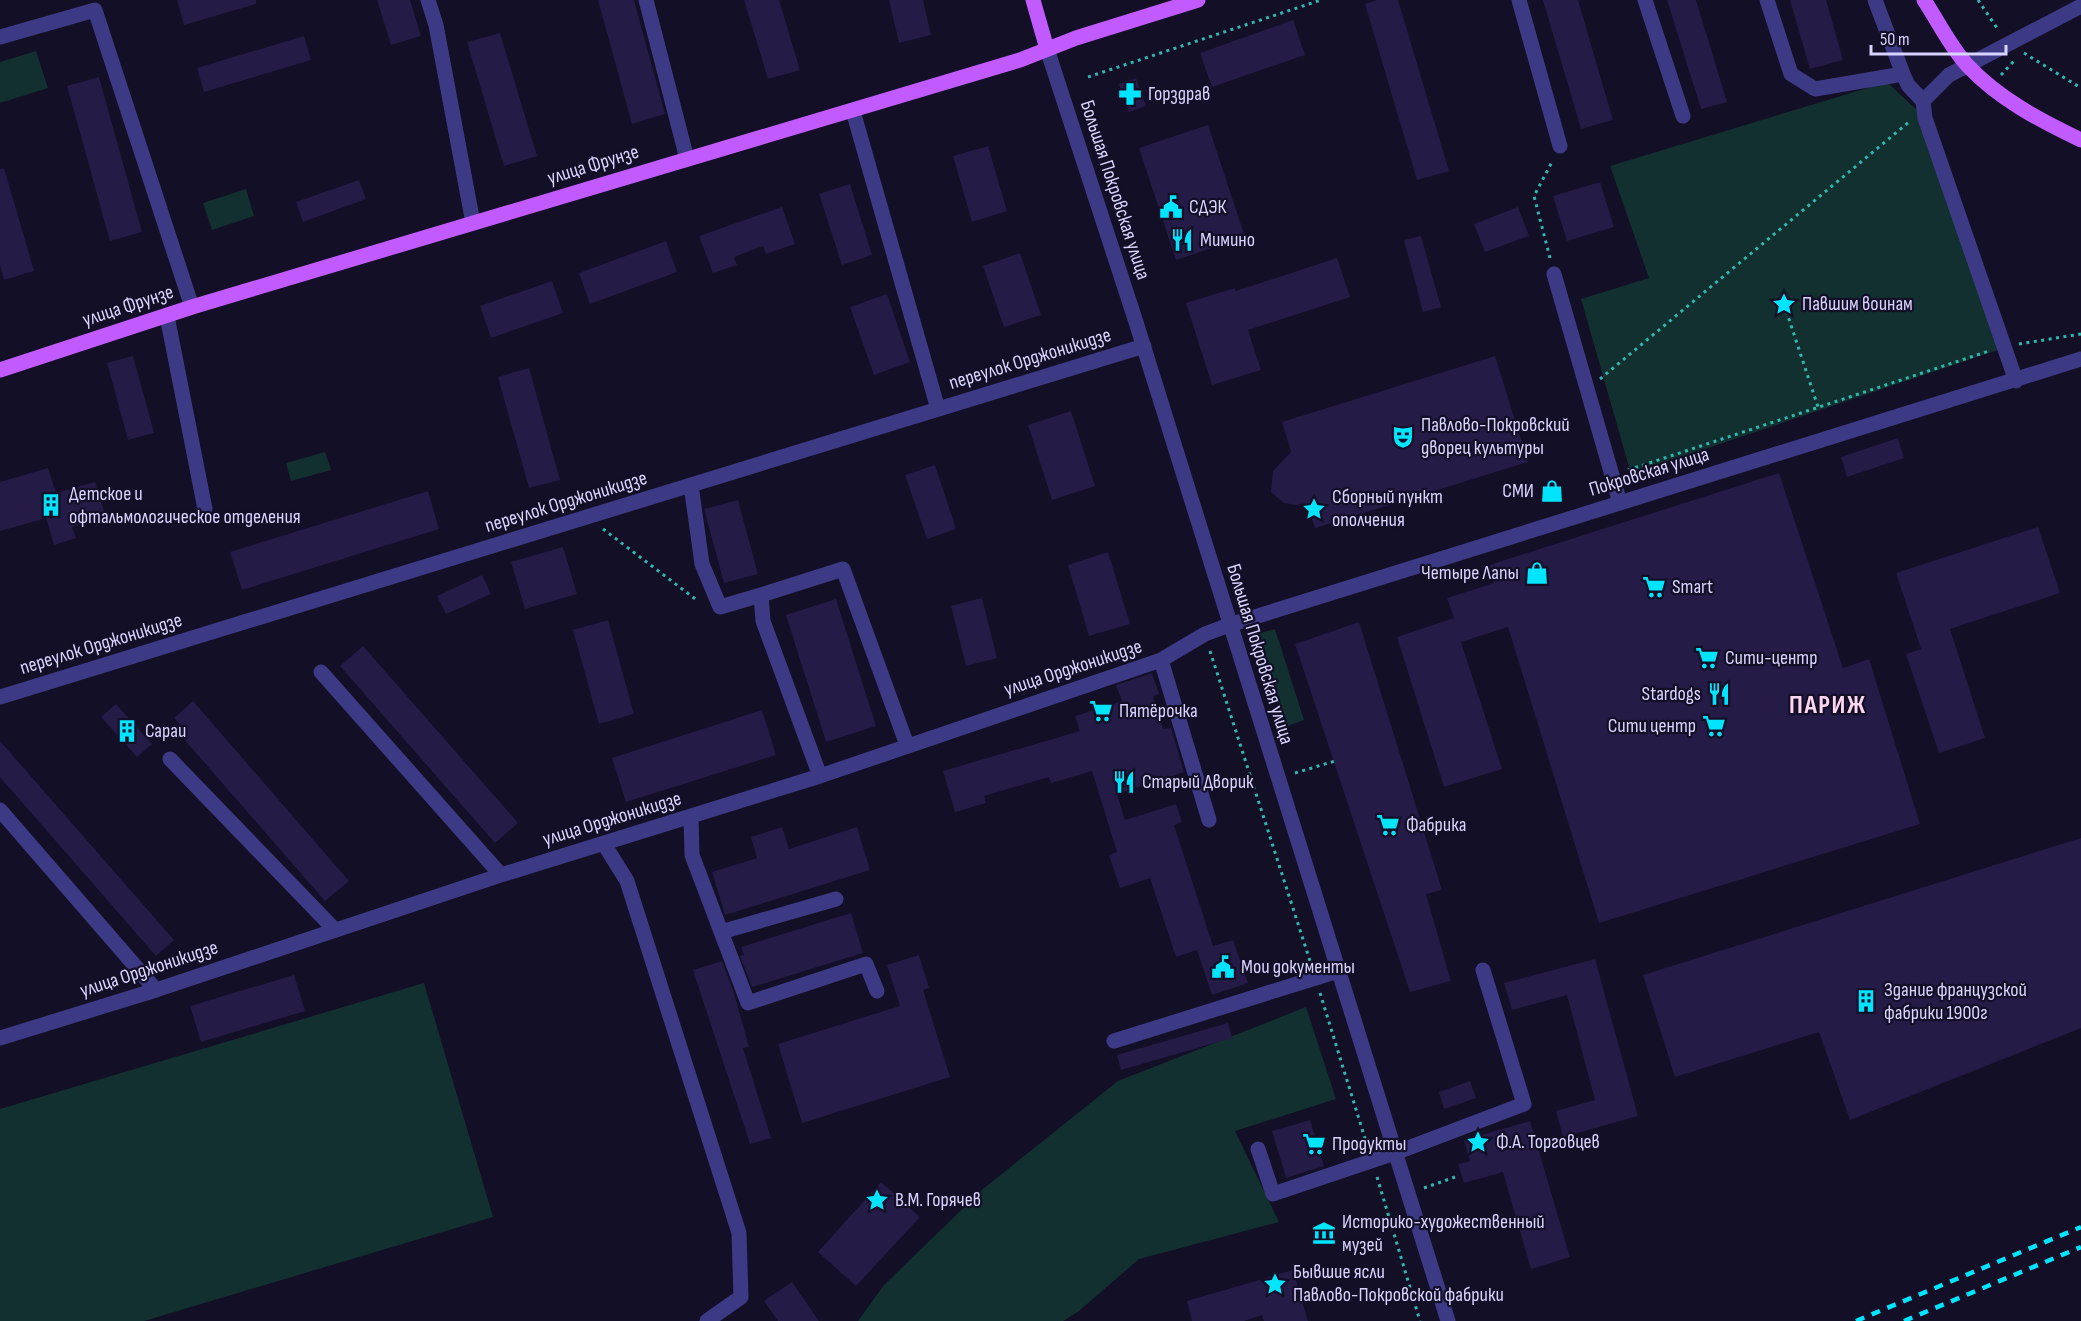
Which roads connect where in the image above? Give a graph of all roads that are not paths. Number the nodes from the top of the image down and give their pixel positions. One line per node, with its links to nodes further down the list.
1 (428, 0): 21 (street)
2 (646, 0): 20 (street)
3 (1033, 0): 12 (main road, Большая Покровская улица)
4 (1198, 0): 12 (main road, улица Фрунзе)
5 (1520, 0): 19 (street)
6 (1645, 0): 17 (street)
7 (1767, 0): 14 (street)
8 (1875, 0): 14 (street)
9 (1924, 0): 13 (main road)
10 (2081, 6): 13 (street)
11 (0, 37): 23 (street)
12 (1047, 49): 16 (main road, улица Фрунзе); 25 (street, Большая Покровская улица)
13 (1967, 66): 15 (street); 18 (main road)
14 (1903, 75): 15 (street)
15 (1923, 101): 28 (street)
16 (853, 111): 20 (main road, улица Фрунзе); 29 (street)
17 (1683, 116)
18 (2081, 140)
19 (1560, 146)
20 (687, 159): 21 (main road, улица Фрунзе)
21 (472, 223): 23 (main road, улица Фрунзе)
22 (1554, 274): 31 (street)
23 (192, 308): 24 (main road, улица Фрунзе)
24 (167, 316): 27 (main road, улица Фрунзе); 32 (street)
25 (1144, 346): 29 (street, переулок Орджоникидзе); 34 (street, Большая Покровская улица)
26 (2081, 359): 28 (street, Покровская улица)
27 (0, 370)
28 (2016, 381): 31 (street, Покровская улица)
29 (938, 410): 30 (street, переулок Орджоникидзе)
30 (691, 485): 33 (street); 37 (street, переулок Орджоникидзе)
31 (1620, 503): 34 (street, Покровская улица)
32 (205, 508)
33 (761, 595): 38 (street); 40 (street)
34 (1229, 625): 35 (street, улица Орджоникидзе); 50 (street, Большая Покровская улица)
35 (1161, 660): 38 (street, улица Орджоникидзе); 43 (street)
36 (321, 672): 45 (street)
37 (0, 697)
38 (907, 745): 40 (street, улица Орджоникидзе)
39 (170, 759): 47 (street)
40 (820, 776): 42 (street, улица Орджоникидзе)
41 (0, 810): 51 (street)
42 (691, 817): 44 (street, улица Орджоникидзе); 48 (street)
43 (1209, 819)
44 (604, 843): 45 (street, улица Орджоникидзе); 57 (street)
45 (501, 875): 47 (street, улица Орджоникидзе)
46 (836, 899): 48 (street)
47 (335, 930): 51 (street, улица Орджоникидзе)
48 (721, 932): 52 (street)
49 (1482, 970): 56 (street)
50 (1338, 971): 54 (street); 56 (street, Большая Покровская улица)
51 (156, 990): 53 (street, улица Орджоникидзе)
52 (877, 991)
53 (0, 1038)
54 (1114, 1041)
55 (1258, 1149): 56 (street)
56 (1395, 1153): 58 (street, Большая Покровская улица)
57 (707, 1321)
58 (1448, 1321)

